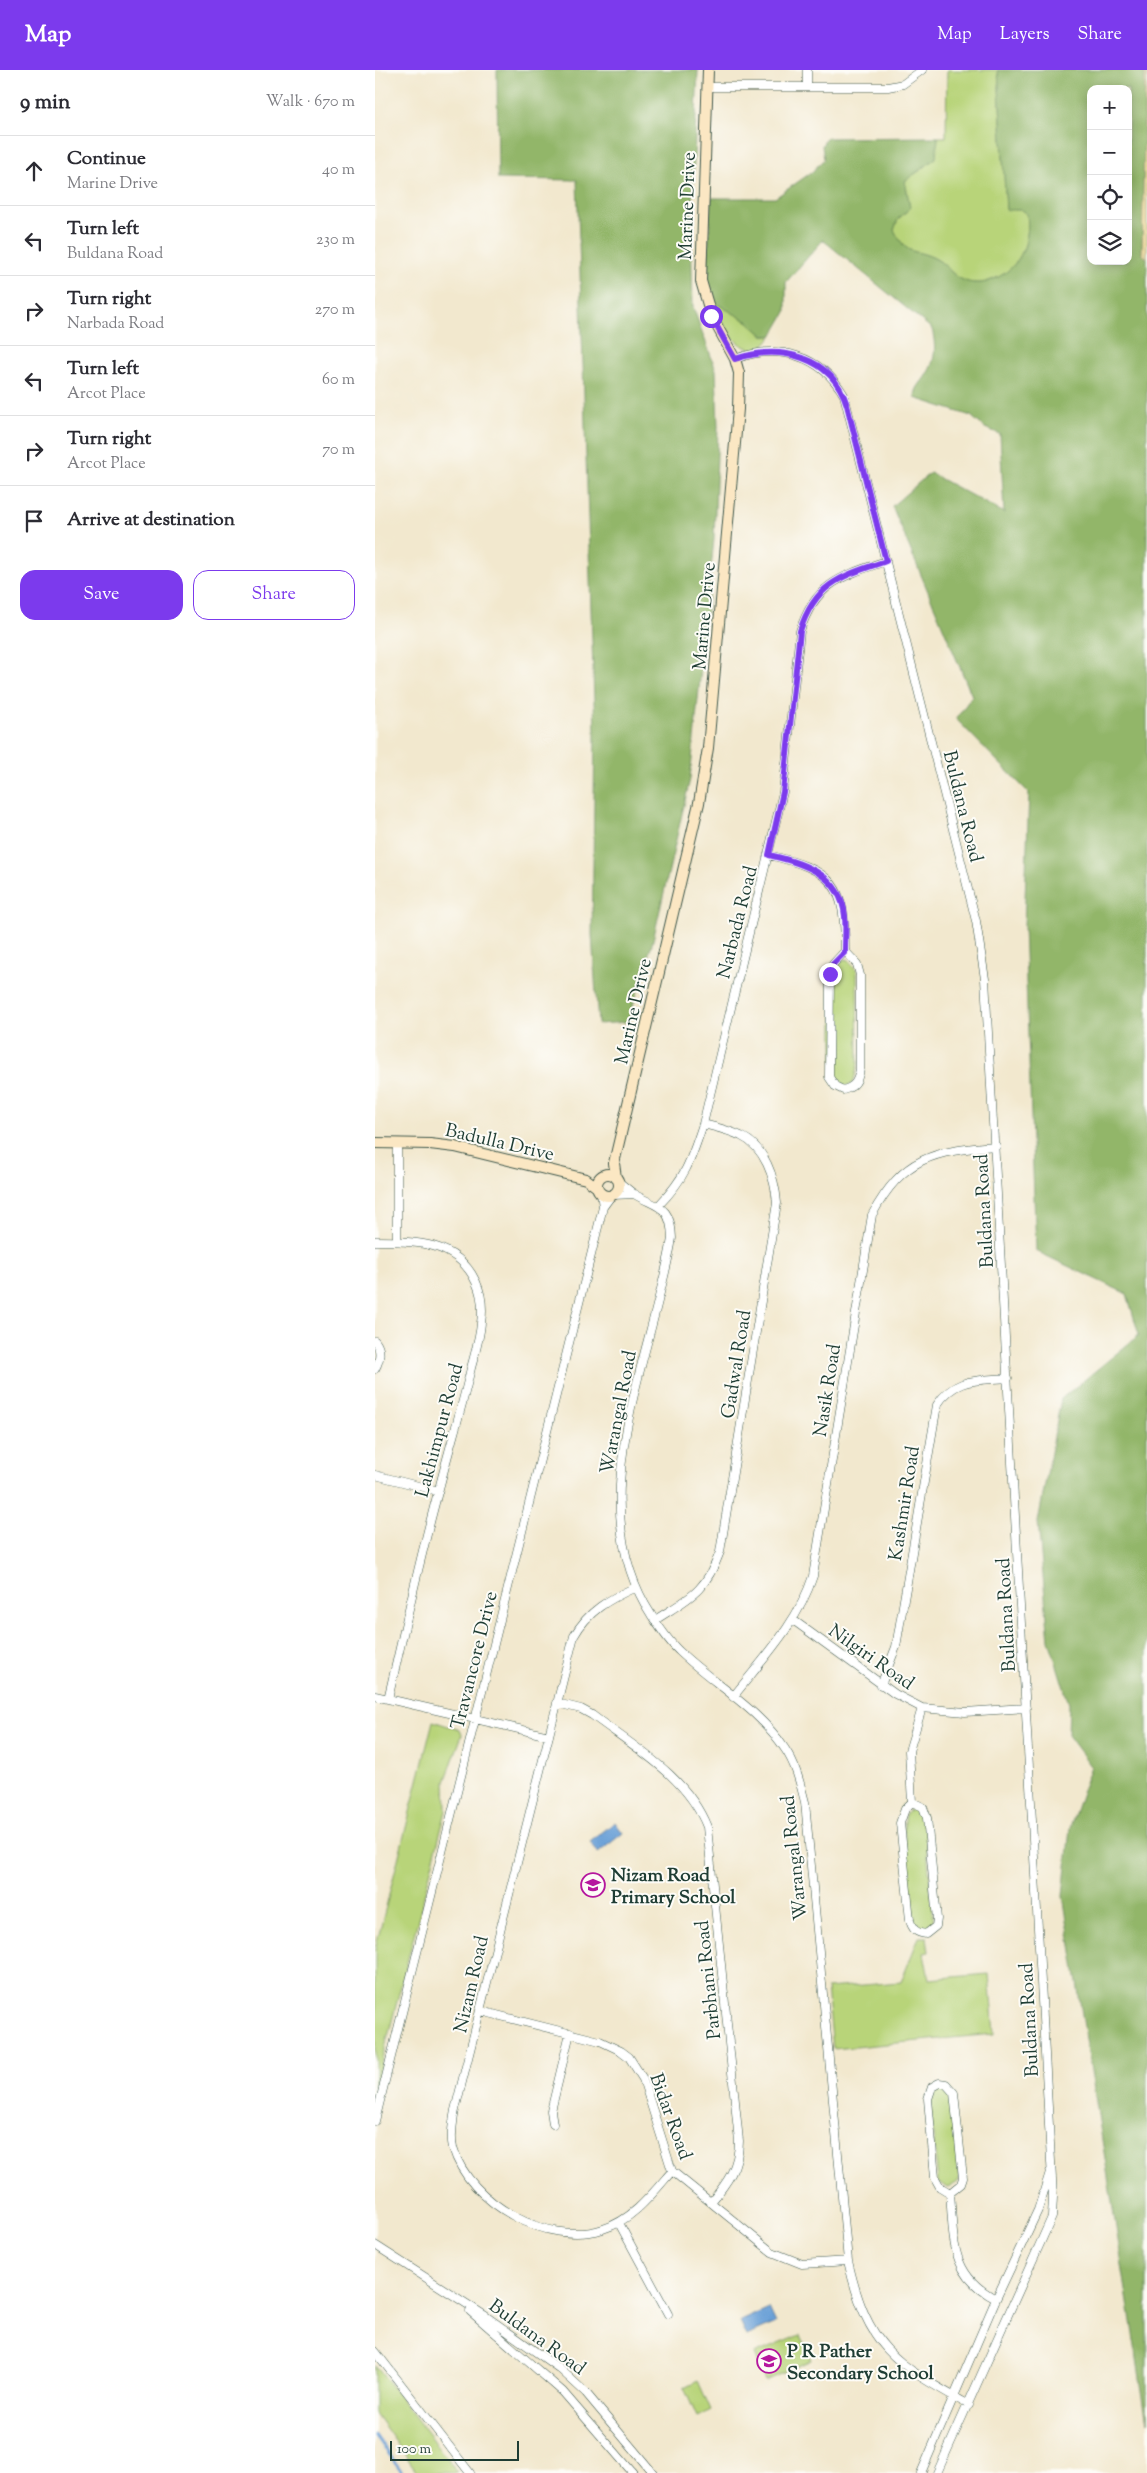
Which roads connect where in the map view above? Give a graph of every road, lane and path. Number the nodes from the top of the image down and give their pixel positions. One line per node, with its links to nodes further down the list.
1 (708, 70): 4 (street, Marine Drive)
2 (807, 70): 5 (street)
3 (922, 70): 5 (street)
4 (708, 87): 5 (street); 6 (street, Marine Drive)
5 (807, 87)
6 (735, 359): 7 (street, Buldana Road); 14 (street, Marine Drive)
7 (886, 561): 8 (street, Narbada Road); 13 (street, Buldana Road)
8 (769, 855): 9 (street); 10 (street, Narbada Road)
9 (845, 952): 9 (street)
10 (703, 1124): 20 (street, Narbada Road); 29 (street, Gadwal Road)
11 (375, 1143): 12 (street, Badulla Drive)
12 (397, 1143): 16 (street, Badulla Drive); 22 (street)
13 (995, 1146): 25 (street, Buldana Road); 30 (street, Nasik Road)
14 (614, 1163): 15 (street, Marine Drive); 17 (street, Marine Drive)
15 (604, 1176): 16 (street, Badulla Drive); 17 (street); 18 (street, Marine Drive)
16 (587, 1179): 18 (street, Badulla Drive)
17 (617, 1180): 18 (street); 19 (street)
18 (606, 1193): 19 (street); 38 (street, Travancore Drive)
19 (635, 1194): 20 (street)
20 (659, 1205): 28 (street, Warangal Road)
21 (375, 1241): 22 (street, Lakhimpur Road)
22 (397, 1241): 27 (street, Lakhimpur Road)
23 (375, 1341): 24 (street)
24 (375, 1369)
25 (1008, 1378): 31 (street, Kashmir Road); 37 (street, Buldana Road)
26 (375, 1475): 27 (street)
27 (438, 1491): 34 (street, Lakhimpur Road)
28 (636, 1588): 29 (street, Warangal Road); 35 (street, Nizam Road)
29 (655, 1620): 33 (street, Warangal Road)
30 (793, 1620): 31 (street, Nilgiri Road); 33 (street, Nasik Road)
31 (881, 1684): 36 (street, Nilgiri Road)
32 (375, 1696): 34 (street)
33 (733, 1698): 51 (street, Warangal Road)
34 (388, 1699): 38 (street)
35 (557, 1703): 39 (street, Nizam Road); 48 (street, Parbhani Road)
36 (923, 1708): 37 (street, Nilgiri Road); 40 (street)
37 (1026, 1708): 45 (street, Buldana Road)
38 (475, 1720): 39 (street); 43 (street, Travancore Drive)
39 (549, 1736): 41 (street, Nizam Road)
40 (912, 1802): 40 (street)
41 (481, 2011): 42 (street, Bidar Road); 49 (street, Nizam Road)
42 (570, 2033): 44 (street); 46 (street, Bidar Road)
43 (375, 2121)
44 (553, 2124)
45 (1051, 2168): 52 (street, Buldana Road); 57 (street, Buldana Road)
46 (672, 2171): 48 (street, Bidar Road); 49 (street, Nizam Road)
47 (950, 2193): 47 (street); 52 (street)
48 (711, 2202): 51 (street, Bidar Road)
49 (619, 2222): 54 (street)
50 (375, 2244): 53 (street, Buldana Road)
51 (847, 2261): 56 (street, Warangal Road)
52 (996, 2299): 56 (street, Buldana Road)
53 (457, 2300): 59 (street, Buldana Road); 60 (street, Buldana Road)
54 (668, 2314)
55 (375, 2351): 58 (street)
56 (955, 2397): 57 (street, Warangal Road); 61 (street, Buldana Road)
57 (969, 2405): 62 (street, Buldana Road)
58 (470, 2473)
59 (633, 2473)
60 (653, 2473)
61 (921, 2473)
62 (937, 2473)

